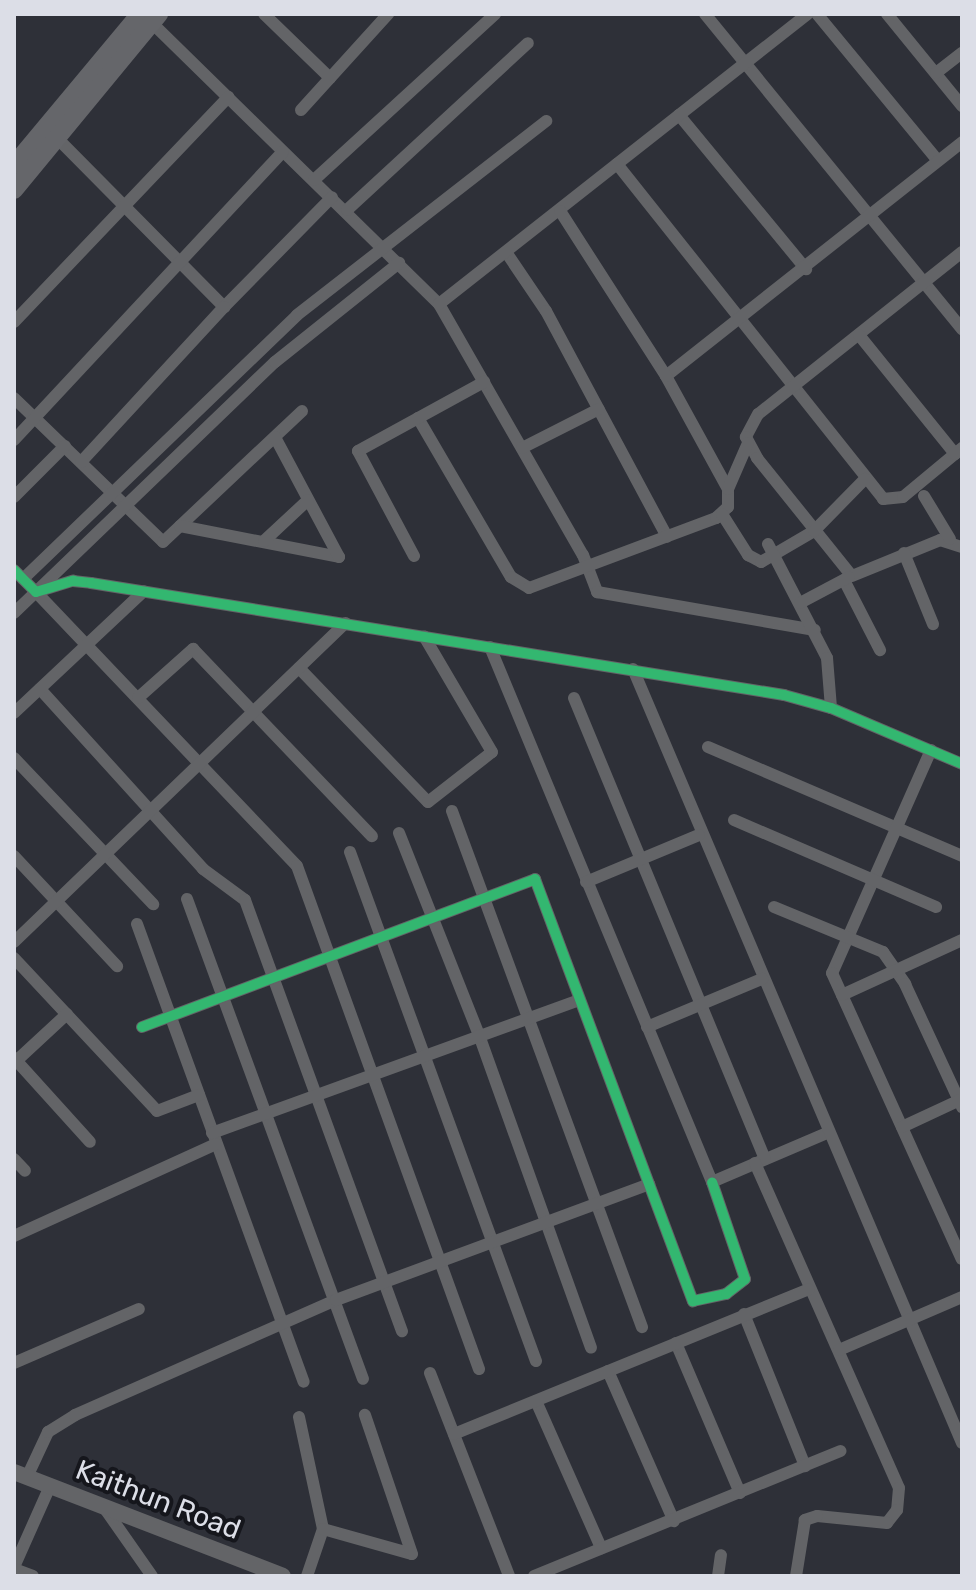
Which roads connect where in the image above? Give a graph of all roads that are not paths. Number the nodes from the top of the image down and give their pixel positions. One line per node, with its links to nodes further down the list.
1 (264, 14): 13 (street)
2 (495, 14): 25 (street)
3 (705, 14): 11 (street)
4 (807, 14): 11 (street)
5 (817, 14): 22 (street)
6 (887, 14): 12 (street)
7 (384, 16): 13 (street)
8 (150, 17): 14 (street); 19 (main road); 24 (main road)
9 (528, 43): 29 (street)
10 (962, 53): 12 (street)
11 (746, 62): 17 (street); 31 (street)
12 (936, 73): 15 (street)
13 (330, 78): 16 (street)
14 (228, 97): 21 (street); 28 (street)
15 (962, 106)
16 (301, 110)
17 (679, 115): 23 (street); 37 (street)
18 (546, 121): 32 (street)
19 (57, 138): 26 (main road); 28 (street)
20 (962, 142): 22 (street)
21 (283, 152): 25 (street); 35 (street)
22 (938, 161): 31 (street)
23 (617, 164): 30 (street); 42 (street)
24 (14, 165)
25 (314, 180): 27 (street)
26 (14, 190)
27 (332, 197): 29 (street); 40 (street)
28 (128, 206): 35 (street); 41 (street)
29 (347, 210): 32 (street)
30 (560, 211): 33 (street); 45 (street)
31 (869, 216): 37 (street); 38 (street)
32 (383, 247): 36 (street); 62 (street)
33 (506, 252): 39 (street); 49 (street)
34 (962, 252): 38 (street)
35 (183, 262): 40 (street); 51 (street)
36 (399, 263): 39 (street); 66 (street)
37 (806, 269): 42 (street)
38 (924, 283): 43 (street); 44 (street)
39 (439, 304): 46 (street)
40 (224, 307): 59 (street)
41 (14, 322)
42 (739, 322): 45 (street); 47 (street)
43 (962, 329)
44 (859, 335): 47 (street); 58 (street)
45 (666, 376): 61 (street)
46 (484, 382): 52 (street); 57 (street)
47 (791, 388): 55 (street); 60 (street)
48 (14, 398): 51 (street)
49 (599, 409): 57 (street); 70 (street)
50 (302, 411): 53 (street)
51 (35, 418): 54 (street); 56 (street)
52 (418, 418): 76 (street); 78 (street)
53 (275, 437): 65 (street); 68 (street)
54 (14, 440)
55 (748, 443): 61 (street); 69 (street)
56 (65, 446): 59 (street); 64 (street)
57 (522, 448): 78 (street)
58 (958, 451): 60 (street)
59 (81, 462): 62 (street)
60 (865, 479): 69 (street)
61 (728, 489): 67 (street)
62 (112, 492): 66 (street); 79 (street)
63 (924, 496): 71 (street)
64 (14, 497)
65 (308, 500): 72 (street); 72 (street)
66 (124, 503): 68 (street); 82 (street)
67 (722, 514): 70 (street); 77 (street)
68 (180, 526): 72 (street)
69 (814, 531): 77 (street); 80 (street)
70 (667, 537): 78 (street)
71 (950, 539): 74 (street); 75 (street)
72 (264, 541)
73 (768, 544): 77 (street)
74 (962, 547)
75 (904, 553): 80 (street); 86 (street)
76 (414, 556)
77 (775, 556): 83 (street)
78 (587, 568): 87 (street)
79 (18, 575): 82 (street)
80 (848, 578): 83 (street); 91 (street)
81 (144, 591): 82 (street); 85 (street); 89 (street)
82 (36, 592): 84 (street); 89 (street)
83 (800, 603): 87 (street)
84 (14, 613)
85 (345, 623): 88 (street); 92 (street)
86 (933, 624)
87 (815, 630): 97 (street)
88 (424, 636): 90 (street); 92 (street)
89 (88, 642): 94 (street); 95 (street)
90 (490, 647): 93 (street); 118 (street)
91 (880, 650)
92 (299, 668): 99 (street)
93 (633, 669): 97 (street); 110 (street)
94 (40, 689): 98 (street); 105 (street)
95 (138, 698): 99 (street); 103 (street)
96 (574, 698): 116 (street)
97 (831, 708): 101 (street)
98 (14, 713)
99 (253, 715): 103 (street); 111 (street)
100 (708, 747): 108 (street)
101 (931, 750): 104 (street); 108 (street)
102 (14, 758): 113 (street)
103 (201, 764): 105 (street); 131 (street)
104 (962, 764)
105 (150, 811): 113 (street); 135 (street)
106 (452, 811): 120 (street)
107 (734, 820): 117 (street)
108 (894, 826): 115 (street); 117 (street)
109 (399, 833): 125 (street)
110 (699, 835): 116 (street); 136 (street)
111 (372, 836)
112 (350, 852): 128 (street)
113 (105, 855): 121 (street); 122 (street)
114 (14, 856): 121 (street)
115 (962, 856)
116 (639, 860): 118 (street); 140 (street)
117 (871, 880): 124 (street); 127 (street)
118 (586, 882): 145 (street)
119 (187, 899): 138 (street)
120 (484, 899): 125 (street); 139 (street); 143 (street)
121 (56, 901): 130 (street); 133 (street)
122 (153, 904)
123 (774, 907): 127 (street)
124 (936, 907)
125 (434, 918): 128 (street); 146 (street)
126 (137, 924): 142 (street)
127 (848, 935): 134 (street); 137 (street)
128 (382, 937): 131 (street); 147 (street)
129 (962, 940): 134 (street)
130 (14, 942)
131 (331, 957): 135 (street); 149 (street)
132 (14, 958): 141 (street)
133 (117, 966)
134 (897, 970): 137 (street); 152 (street)
135 (275, 978): 138 (street); 150 (street)
136 (762, 979): 140 (street); 155 (street)
137 (842, 995): 154 (street)
138 (223, 997): 142 (street); 153 (street)
139 (580, 1000): 143 (street); 162 (street)
140 (701, 1005): 145 (street); 159 (street)
141 (67, 1014): 148 (street); 151 (street)
142 (171, 1016): 144 (street); 151 (street)
143 (528, 1018): 146 (street); 163 (street)
144 (142, 1027)
145 (647, 1027): 161 (street)
146 (479, 1035): 147 (street); 164 (street)
147 (424, 1055): 149 (street); 166 (street)
148 (15, 1061): 157 (street)
149 (372, 1073): 150 (street); 168 (street)
150 (317, 1094): 153 (street); 169 (street)
151 (199, 1095): 156 (street)
152 (961, 1102): 154 (street)
153 (268, 1112): 156 (street); 172 (street)
154 (902, 1127): 167 (street)
155 (827, 1133): 159 (street); 175 (street)
156 (214, 1138): 165 (street); 176 (street)
157 (90, 1142)
158 (14, 1159): 160 (street)
159 (760, 1161): 161 (street); 170 (street)
160 (25, 1171)
161 (712, 1182): 162 (street)
162 (649, 1184): 163 (street)
163 (596, 1203): 164 (street); 177 (street)
164 (546, 1221): 166 (street); 180 (street)
165 (14, 1236)
166 (492, 1241): 168 (street); 182 (street)
167 (962, 1259)
168 (442, 1260): 169 (street); 184 (street)
169 (386, 1281): 172 (street); 178 (street)
170 (809, 1289): 174 (street); 181 (street)
171 (962, 1297): 175 (street)
172 (336, 1300): 176 (street); 187 (street)
173 (139, 1309): 183 (street)
174 (744, 1314): 179 (street); 195 (street)
175 (910, 1321): 181 (street); 193 (street)
176 (281, 1323): 188 (street); 196 (street)
177 (642, 1327)
178 (402, 1331)
179 (676, 1343): 185 (street); 198 (street)
180 (591, 1348)
181 (839, 1350): 212 (street)
182 (536, 1361)
183 (14, 1363)
184 (479, 1369)
185 (608, 1371): 189 (street); 200 (street)
186 (430, 1373): 192 (street)
187 (363, 1379)
188 (304, 1382)
189 (536, 1401): 192 (street); 202 (street)
190 (365, 1415): 201 (street)
191 (299, 1417): 201 (street)
192 (454, 1434): 209 (street)
193 (962, 1443)
194 (841, 1451): 195 (street)
195 (805, 1466): 198 (street)
196 (21, 1474): 197 (street, Kaithun Road)
197 (50, 1486): 199 (street, Kaithun Road); 204 (street)
198 (740, 1493): 200 (street)
199 (103, 1506): 206 (street); 207 (street, Kaithun Road)
200 (674, 1521): 202 (street)
201 (323, 1529): 208 (street)
202 (601, 1548): 210 (street)
203 (721, 1555): 211 (street)
204 (15, 1571): 205 (street)
205 (33, 1576)
206 (152, 1576)
207 (283, 1576)
208 (307, 1576)
209 (509, 1576)
210 (534, 1576)
211 (718, 1576)
212 (796, 1576)

